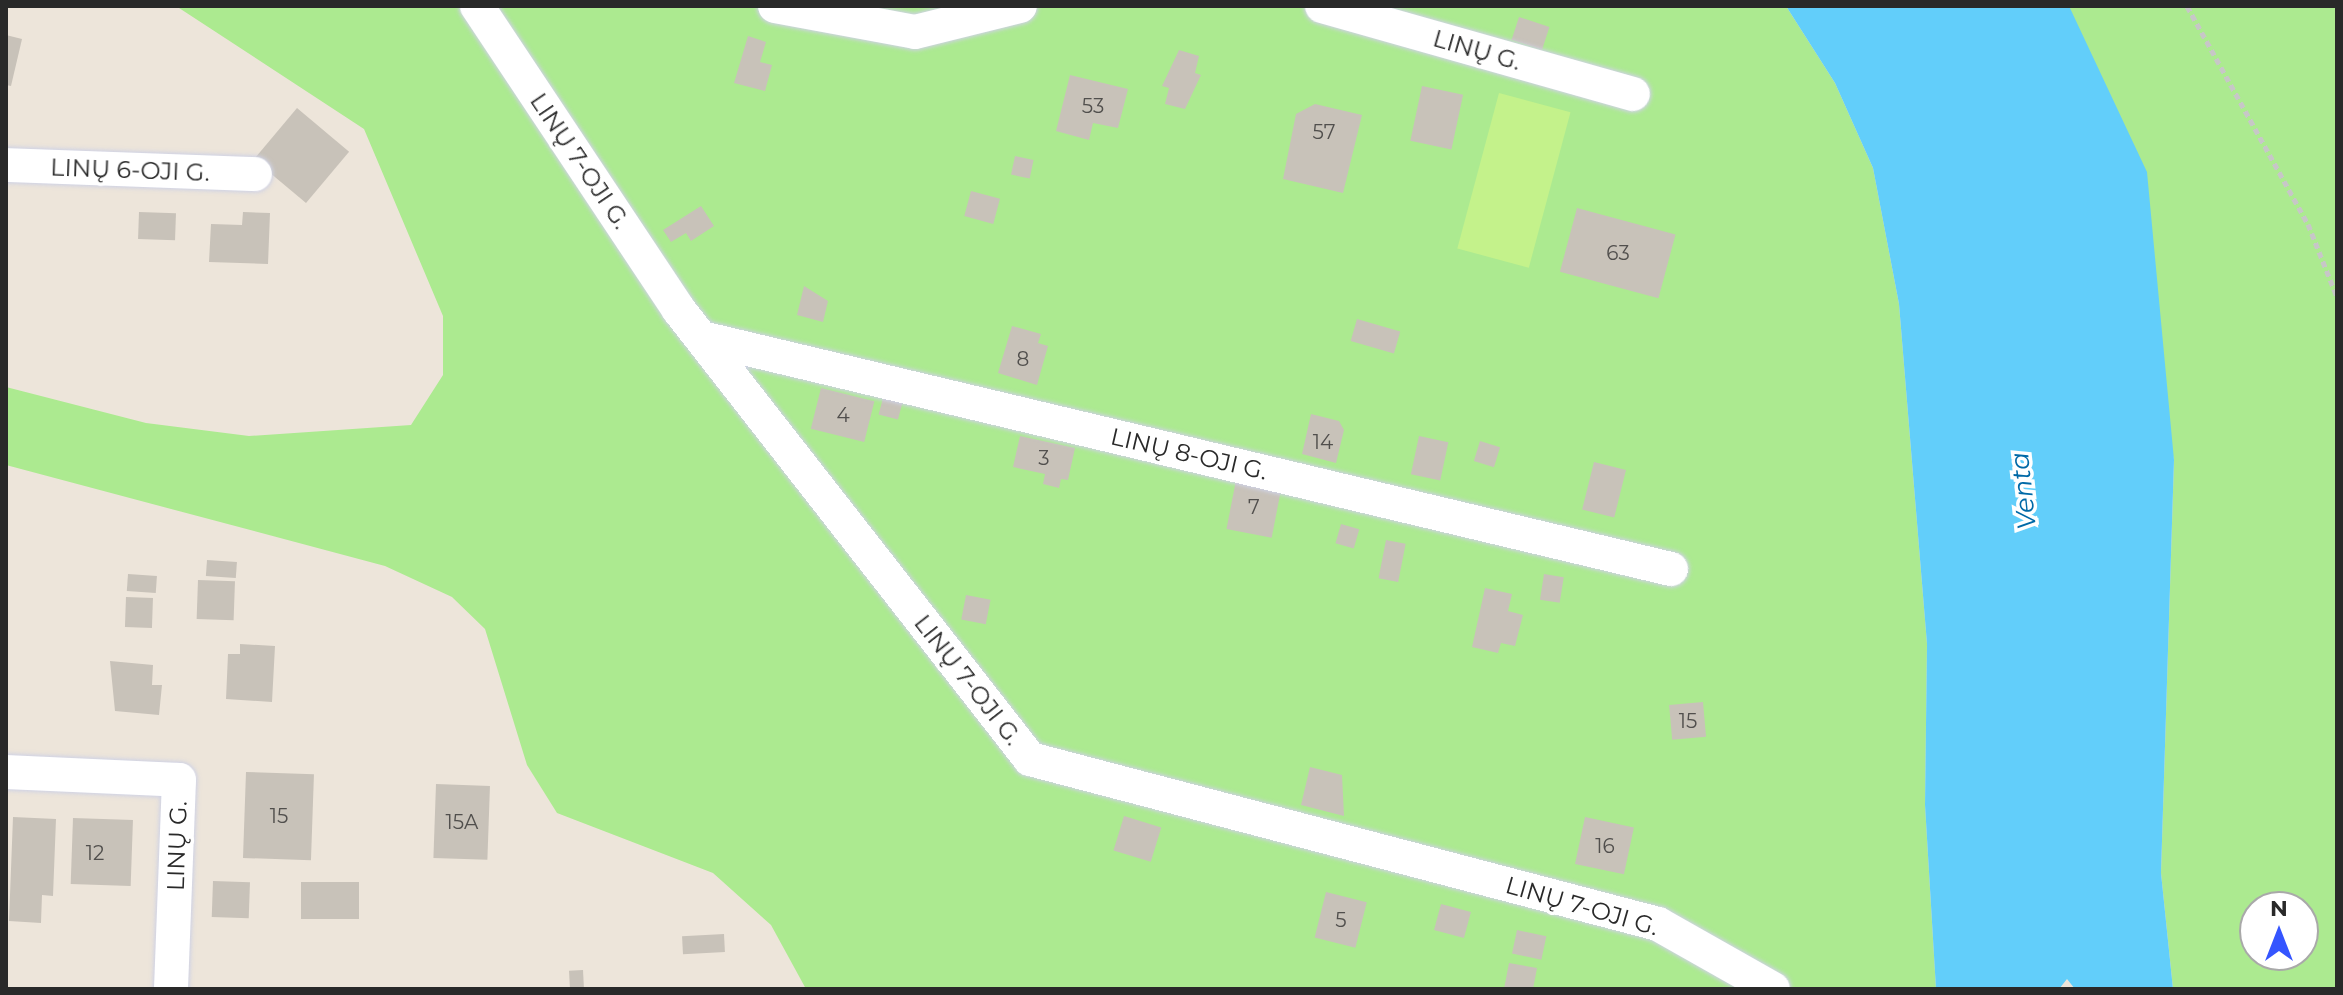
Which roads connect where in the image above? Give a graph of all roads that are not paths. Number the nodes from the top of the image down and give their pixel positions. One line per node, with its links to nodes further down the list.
1 (477, 6): 8 (street, LINŲ 7-OJI G.)
2 (775, 6): 3 (street)
3 (1020, 6)
4 (1322, 6): 5 (street, LINŲ G.)
5 (1633, 94)
6 (6, 165): 7 (street, LINŲ 6-OJI G.)
7 (255, 174)
8 (706, 339): 9 (street, LINŲ 8-OJI G.); 12 (street, LINŲ 7-OJI G.)
9 (1671, 569)
10 (6, 772): 11 (street, LINŲ G.)
11 (171, 989)
12 (1773, 989)

